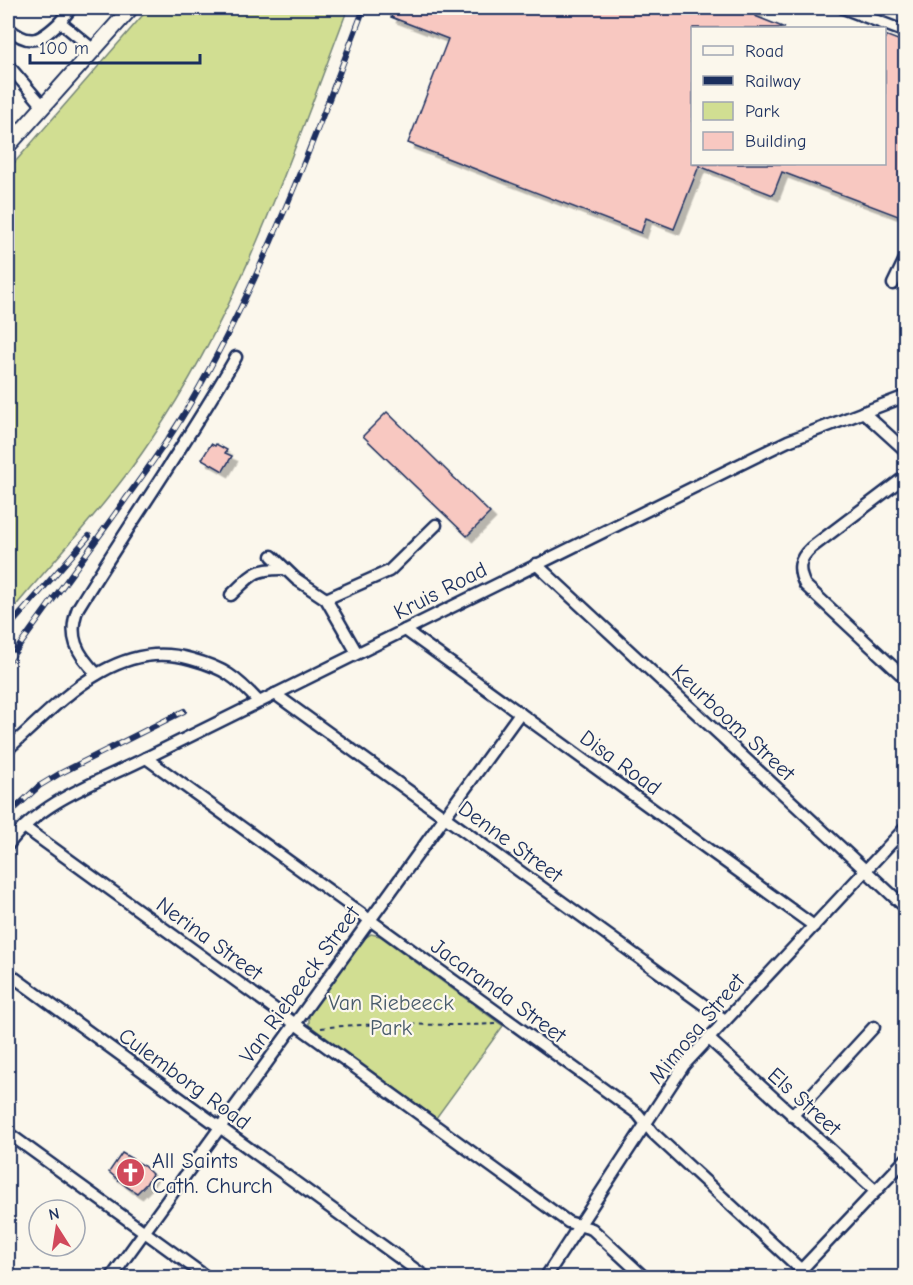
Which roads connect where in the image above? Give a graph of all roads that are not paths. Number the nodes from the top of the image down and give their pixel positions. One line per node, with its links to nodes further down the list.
1 (70, 8): 4 (street)
2 (131, 8): 7 (main road)
3 (843, 8): 6 (street)
4 (60, 22): 5 (street); 7 (street)
5 (8, 28)
6 (906, 32)
7 (94, 50): 9 (main road)
8 (8, 65): 9 (street)
9 (43, 106): 10 (main road)
10 (9, 143)
11 (906, 258): 12 (street)
12 (893, 284)
13 (236, 357): 26 (street)
14 (906, 396): 15 (street, Kruis Road)
15 (863, 412): 16 (street); 20 (street, Kruis Road)
16 (906, 451)
17 (906, 476): 27 (street)
18 (436, 525): 23 (street)
19 (272, 556): 21 (street)
20 (536, 564): 24 (street, Kruis Road); 37 (street, Keurboom Street)
21 (285, 569): 22 (street); 23 (street)
22 (231, 595)
23 (326, 599): 25 (street)
24 (405, 630): 25 (street, Kruis Road); 30 (street, Disa Road)
25 (357, 654): 28 (street, Kruis Road)
26 (97, 674): 29 (street); 31 (street)
27 (906, 679)
28 (274, 694): 29 (street, Kruis Road); 33 (street, Denne Street)
29 (259, 702): 32 (street, Kruis Road)
30 (520, 713): 33 (street, Van Riebeeck Street); 40 (street, Disa Road)
31 (8, 749)
32 (146, 758): 34 (street, Kruis Road); 39 (street, Jacaranda Street)
33 (444, 817): 39 (street, Van Riebeeck Street); 42 (street, Denne Street)
34 (24, 827): 36 (street, Kruis Road); 43 (street, Nerina Street)
35 (906, 827): 37 (street, Mimosa Street)
36 (8, 845)
37 (865, 870): 38 (street, Keurboom Street); 40 (street, Mimosa Street)
38 (906, 908)
39 (370, 920): 43 (street, Van Riebeeck Street); 47 (street, Jacaranda Street)
40 (814, 926): 42 (street, Mimosa Street)
41 (8, 973): 48 (street, Culemborg Road)
42 (725, 1020): 45 (street, Mimosa Street)
43 (295, 1023): 48 (street, Van Riebeeck Street); 52 (street, Nerina Street)
44 (874, 1027): 46 (street)
45 (708, 1038): 46 (street, Els Street); 47 (street, Mimosa Street)
46 (792, 1116): 51 (street, Els Street)
47 (645, 1123): 52 (street, Mimosa Street); 54 (street, Jacaranda Street)
48 (220, 1127): 53 (street, Van Riebeeck Street); 57 (street, Culemborg Road)
49 (8, 1133): 53 (street)
50 (906, 1159): 51 (street)
51 (876, 1191): 54 (street)
52 (579, 1225): 58 (street, Mimosa Street); 59 (street, Nerina Street)
53 (144, 1231): 55 (street, Van Riebeeck Street); 56 (street)
54 (805, 1274)
55 (111, 1278)
56 (208, 1278)
57 (427, 1278)
58 (545, 1278)
59 (645, 1278)

